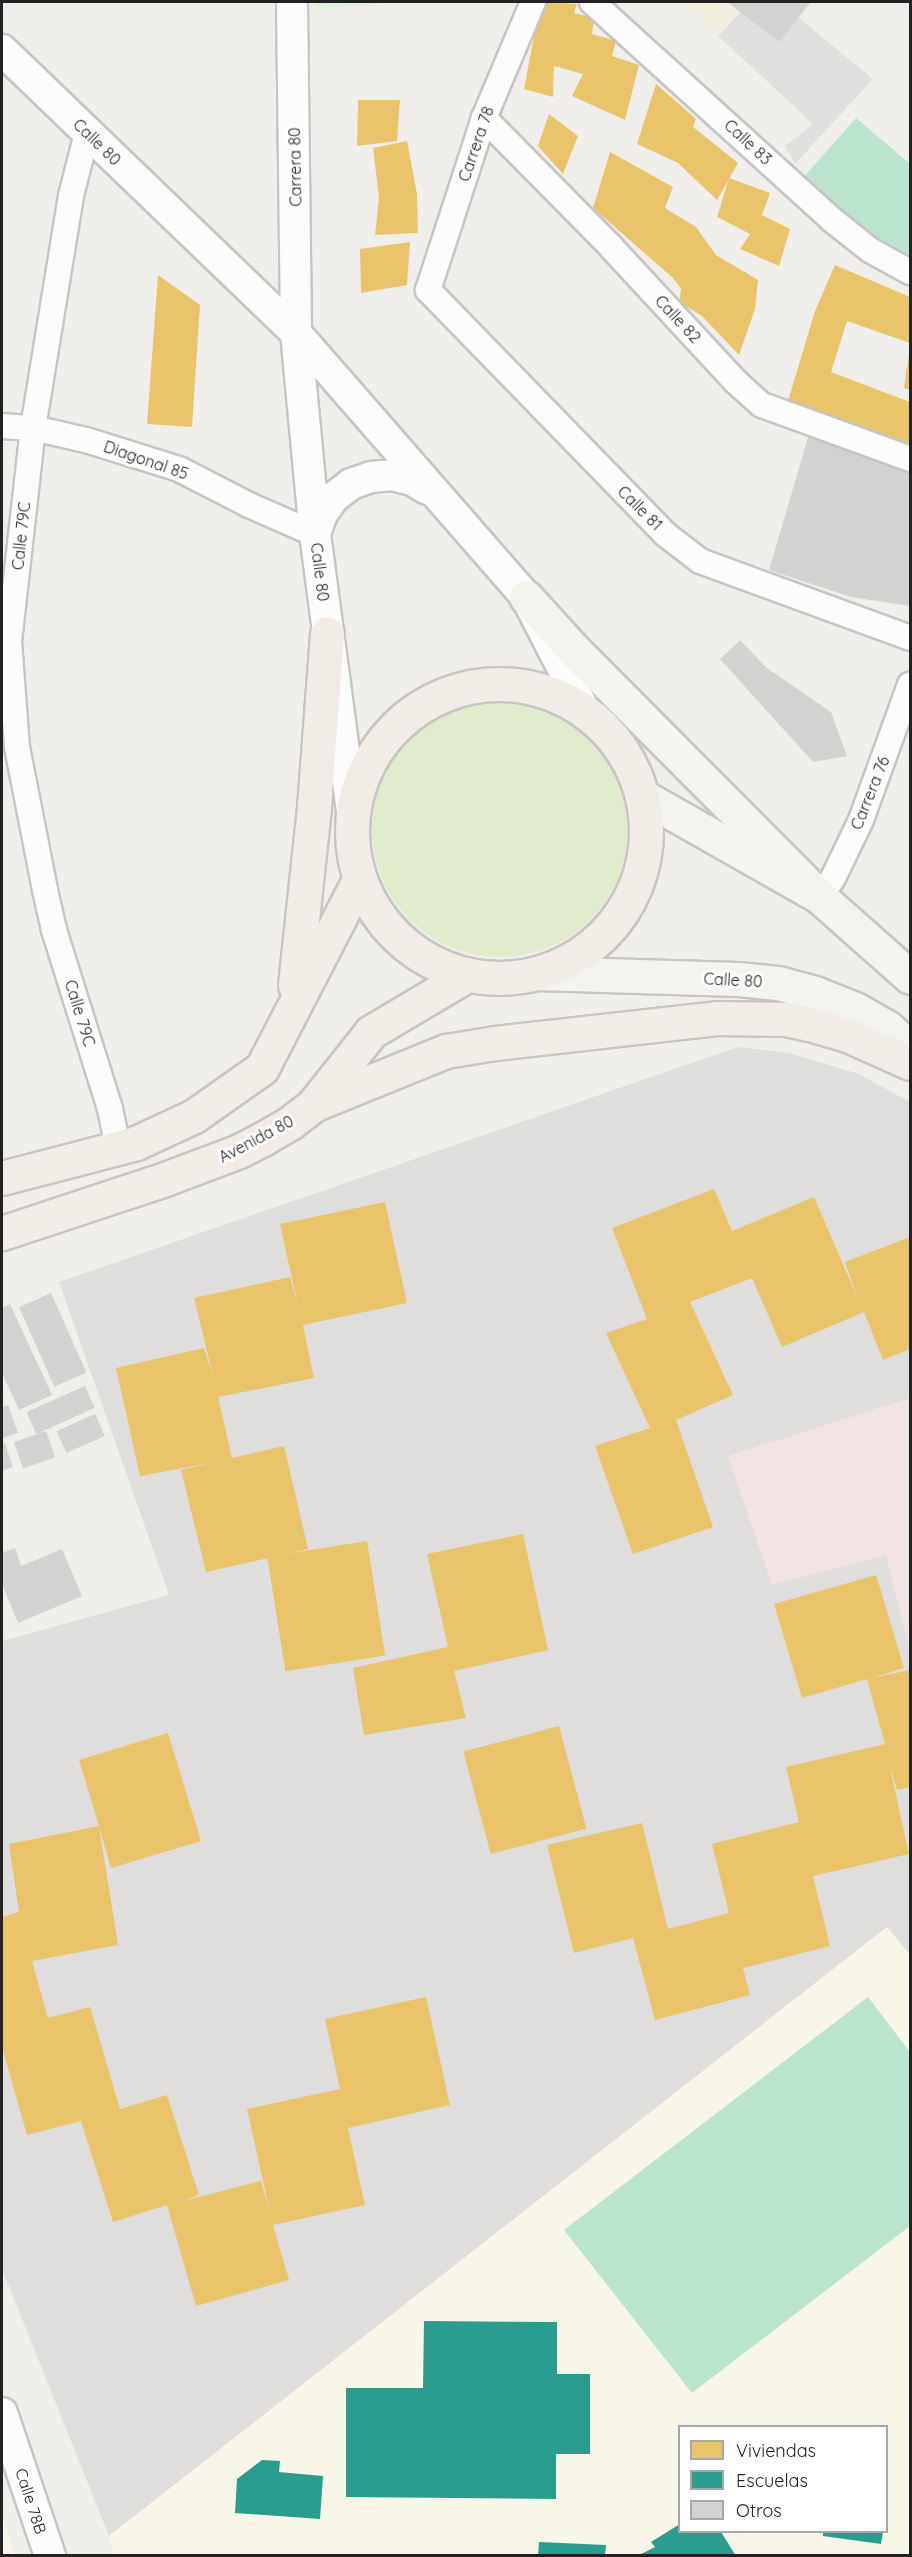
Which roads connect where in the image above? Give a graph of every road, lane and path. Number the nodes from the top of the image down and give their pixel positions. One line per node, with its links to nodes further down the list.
1 (533, 2): 5 (street, Carrera 78)
2 (592, 2): 7 (street, Calle 83)
3 (290, 3): 9 (street, Carrera 80)
4 (2, 50): 6 (street, Calle 80)
5 (484, 118): 8 (street, Carrera 78); 12 (street, Calle 82)
6 (87, 133): 9 (street, Calle 80); 11 (street, Calle 79C)
7 (910, 272)
8 (428, 290): 17 (street, Calle 81)
9 (296, 333): 13 (street, Calle 80); 14 (street, Calle 80)
10 (2, 426): 11 (street, Diagonal 85)
11 (33, 428): 14 (street, Diagonal 85); 18 (street, Calle 79C)
12 (910, 459)
13 (438, 498): 14 (street); 15 (street, Calle 80)
14 (315, 534): 16 (street, Calle 80)
15 (526, 597): 20 (street, Calle 80); 24 (main road)
16 (327, 633): 22 (street, Calle 80); 28 (main road)
17 (910, 638)
18 (5, 641): 32 (street, Calle 79C)
19 (910, 685): 24 (street, Carrera 76)
20 (584, 710): 21 (main road); 22 (main road)
21 (644, 797): 24 (main road); 25 (main road)
22 (352, 810): 23 (main road)
23 (359, 880): 26 (main road); 28 (main road)
24 (820, 897): 27 (main road)
25 (538, 973): 26 (main road); 29 (main road, Calle 80)
26 (467, 975): 31 (main road, Avenida 80)
27 (910, 976)
28 (292, 1008): 32 (main road)
29 (910, 1048)
30 (910, 1063): 31 (main road)
31 (313, 1105): 34 (main road, Avenida 80)
32 (118, 1147): 33 (main road)
33 (2, 1178)
34 (2, 1233)
35 (2, 2413): 36 (street, Calle 78B)
36 (50, 2556)

